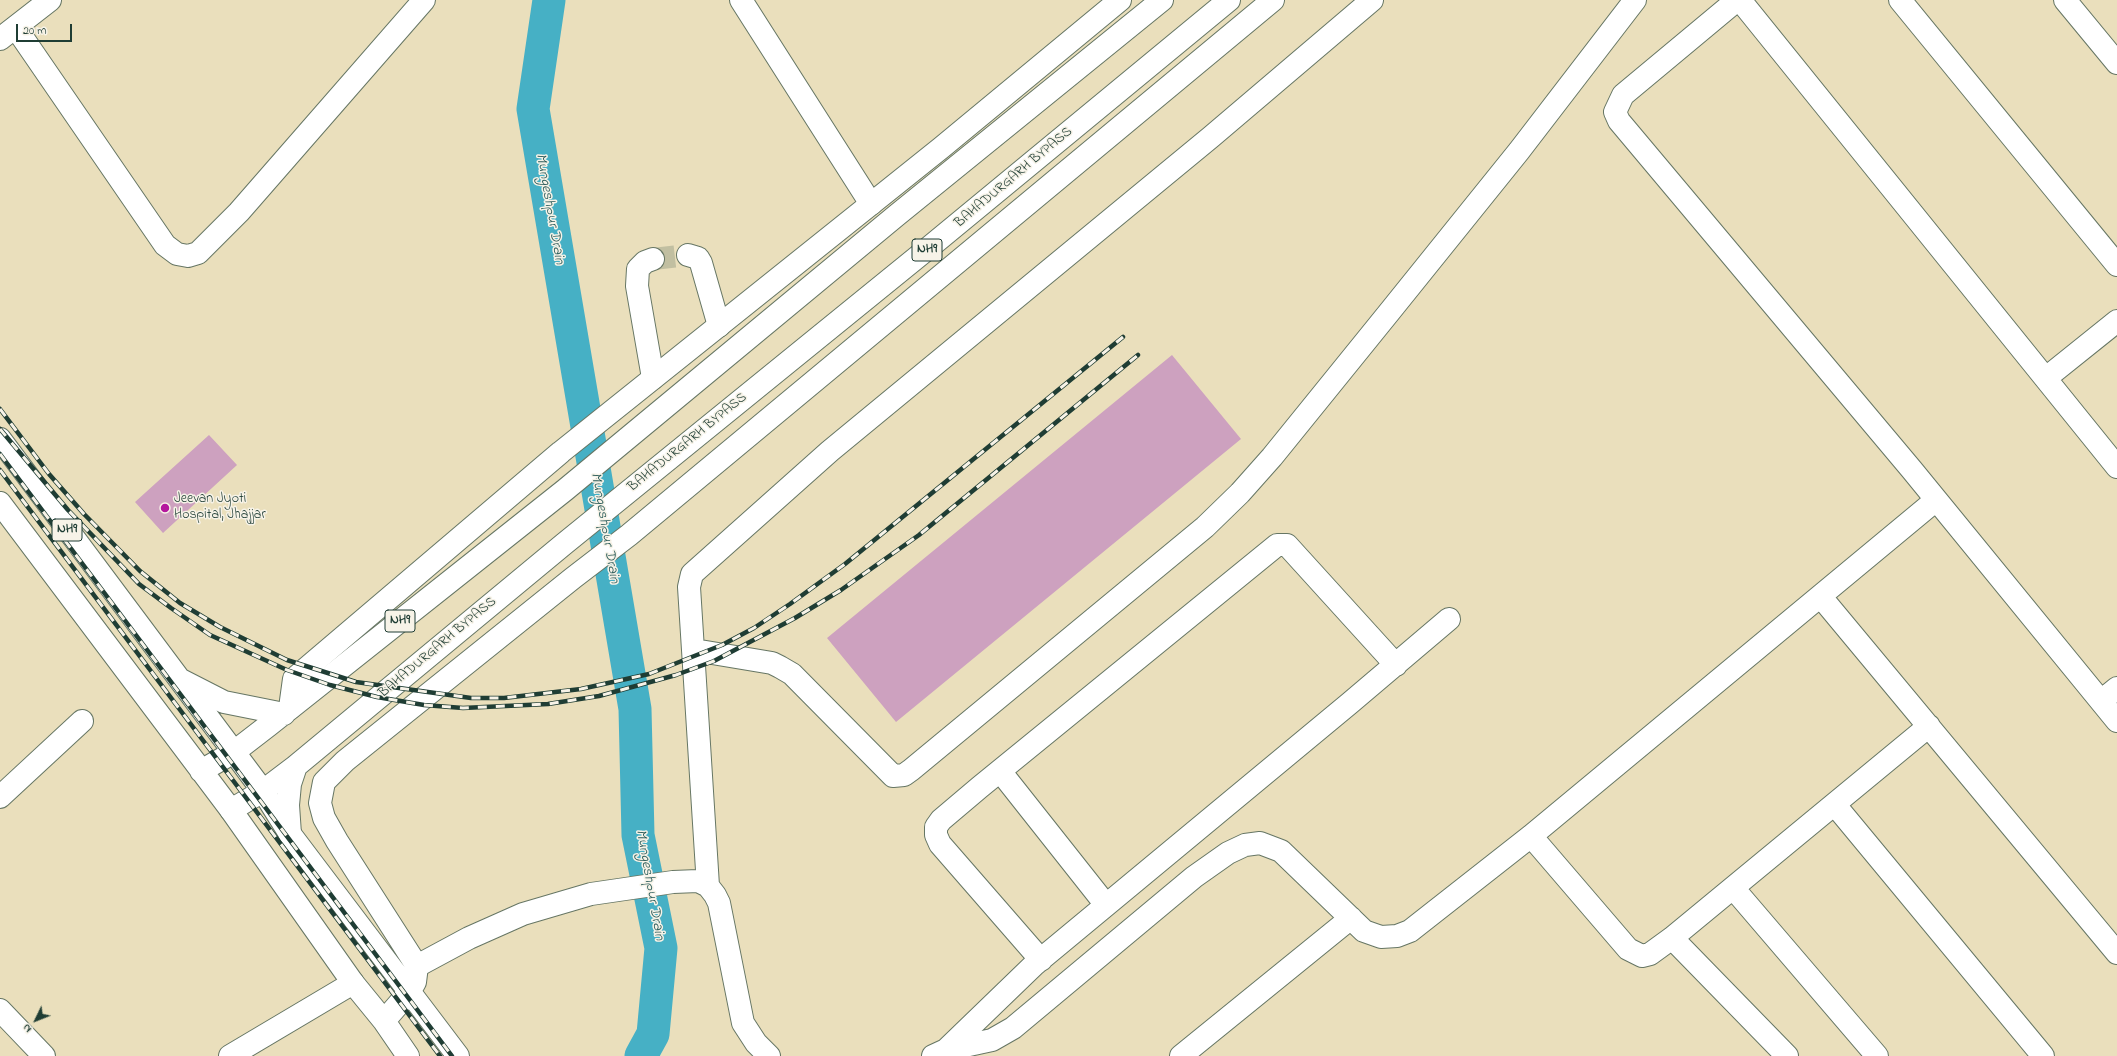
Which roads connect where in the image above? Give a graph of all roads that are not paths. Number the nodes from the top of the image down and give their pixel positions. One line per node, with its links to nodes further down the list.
1 (50, 0): 14 (main road)
2 (424, 0): 14 (main road)
3 (741, 0): 16 (main road)
4 (1120, 0): 16 (main road)
5 (1162, 0): 34 (main road, NH9)
6 (1229, 0): 39 (main road, BAHADURGARH BYPASS / NH9)
7 (1273, 0): 55 (main road)
8 (1372, 0): 30 (main road)
9 (1636, 0): 30 (main road)
10 (1737, 0): 26 (main road)
11 (1740, 0): 23 (main road)
12 (1900, 0): 19 (main road)
13 (2065, 0): 15 (main road)
14 (8, 33)
15 (2117, 63)
16 (871, 204): 21 (main road)
17 (688, 256): 21 (main road)
18 (653, 259): 22 (main road)
19 (2117, 265)
20 (2117, 321): 23 (main road)
21 (719, 326): 22 (main road)
22 (653, 378): 34 (main road)
23 (2046, 378): 25 (main road)
24 (0, 439): 32 (main road, NH9)
25 (2117, 467)
26 (1936, 500): 28 (main road); 33 (main road)
27 (0, 503): 40 (main road, NH9)
28 (1821, 597): 37 (main road); 47 (main road)
29 (1449, 619): 31 (main road)
30 (694, 650): 48 (main road)
31 (1396, 665): 41 (main road); 50 (main road)
32 (177, 678): 34 (main road); 38 (main road, NH9)
33 (2109, 694): 35 (main road)
34 (287, 711): 38 (main road, NH9)
35 (2117, 721)
36 (82, 722): 43 (main road)
37 (1929, 726): 44 (main road); 53 (main road)
38 (234, 752): 40 (main road); 42 (main road)
39 (296, 766): 42 (main road, BAHADURGARH BYPASS / NH9); 46 (main road)
40 (201, 771): 45 (main road, NH9)
41 (1000, 771): 50 (main road); 54 (main road)
42 (263, 791): 45 (main road, BAHADURGARH BYPASS / NH9); 46 (main road)
43 (0, 797)
44 (1835, 805): 49 (main road); 71 (main road)
45 (231, 810): 56 (main road)
46 (290, 834): 57 (main road)
47 (1531, 836): 51 (main road); 52 (main road)
48 (708, 886): 55 (main road); 66 (main road)
49 (1734, 889): 52 (main road); 70 (main road)
50 (1106, 905): 54 (main road)
51 (1351, 918): 60 (main road); 68 (main road)
52 (1672, 938): 69 (main road)
53 (2117, 953)
54 (1040, 960): 61 (main road)
55 (417, 966): 57 (main road)
56 (354, 983): 59 (main road); 63 (main road)
57 (410, 991): 59 (main road); 65 (main road)
58 (0, 1010): 62 (main road)
59 (384, 1021): 64 (main road)
60 (992, 1040): 61 (main road); 67 (main road)
61 (940, 1053)
62 (44, 1056)
63 (230, 1056)
64 (408, 1056)
65 (458, 1056)
66 (769, 1056)
67 (976, 1056)
68 (1181, 1056)
69 (1787, 1056)
70 (1877, 1056)
71 (2043, 1056)

